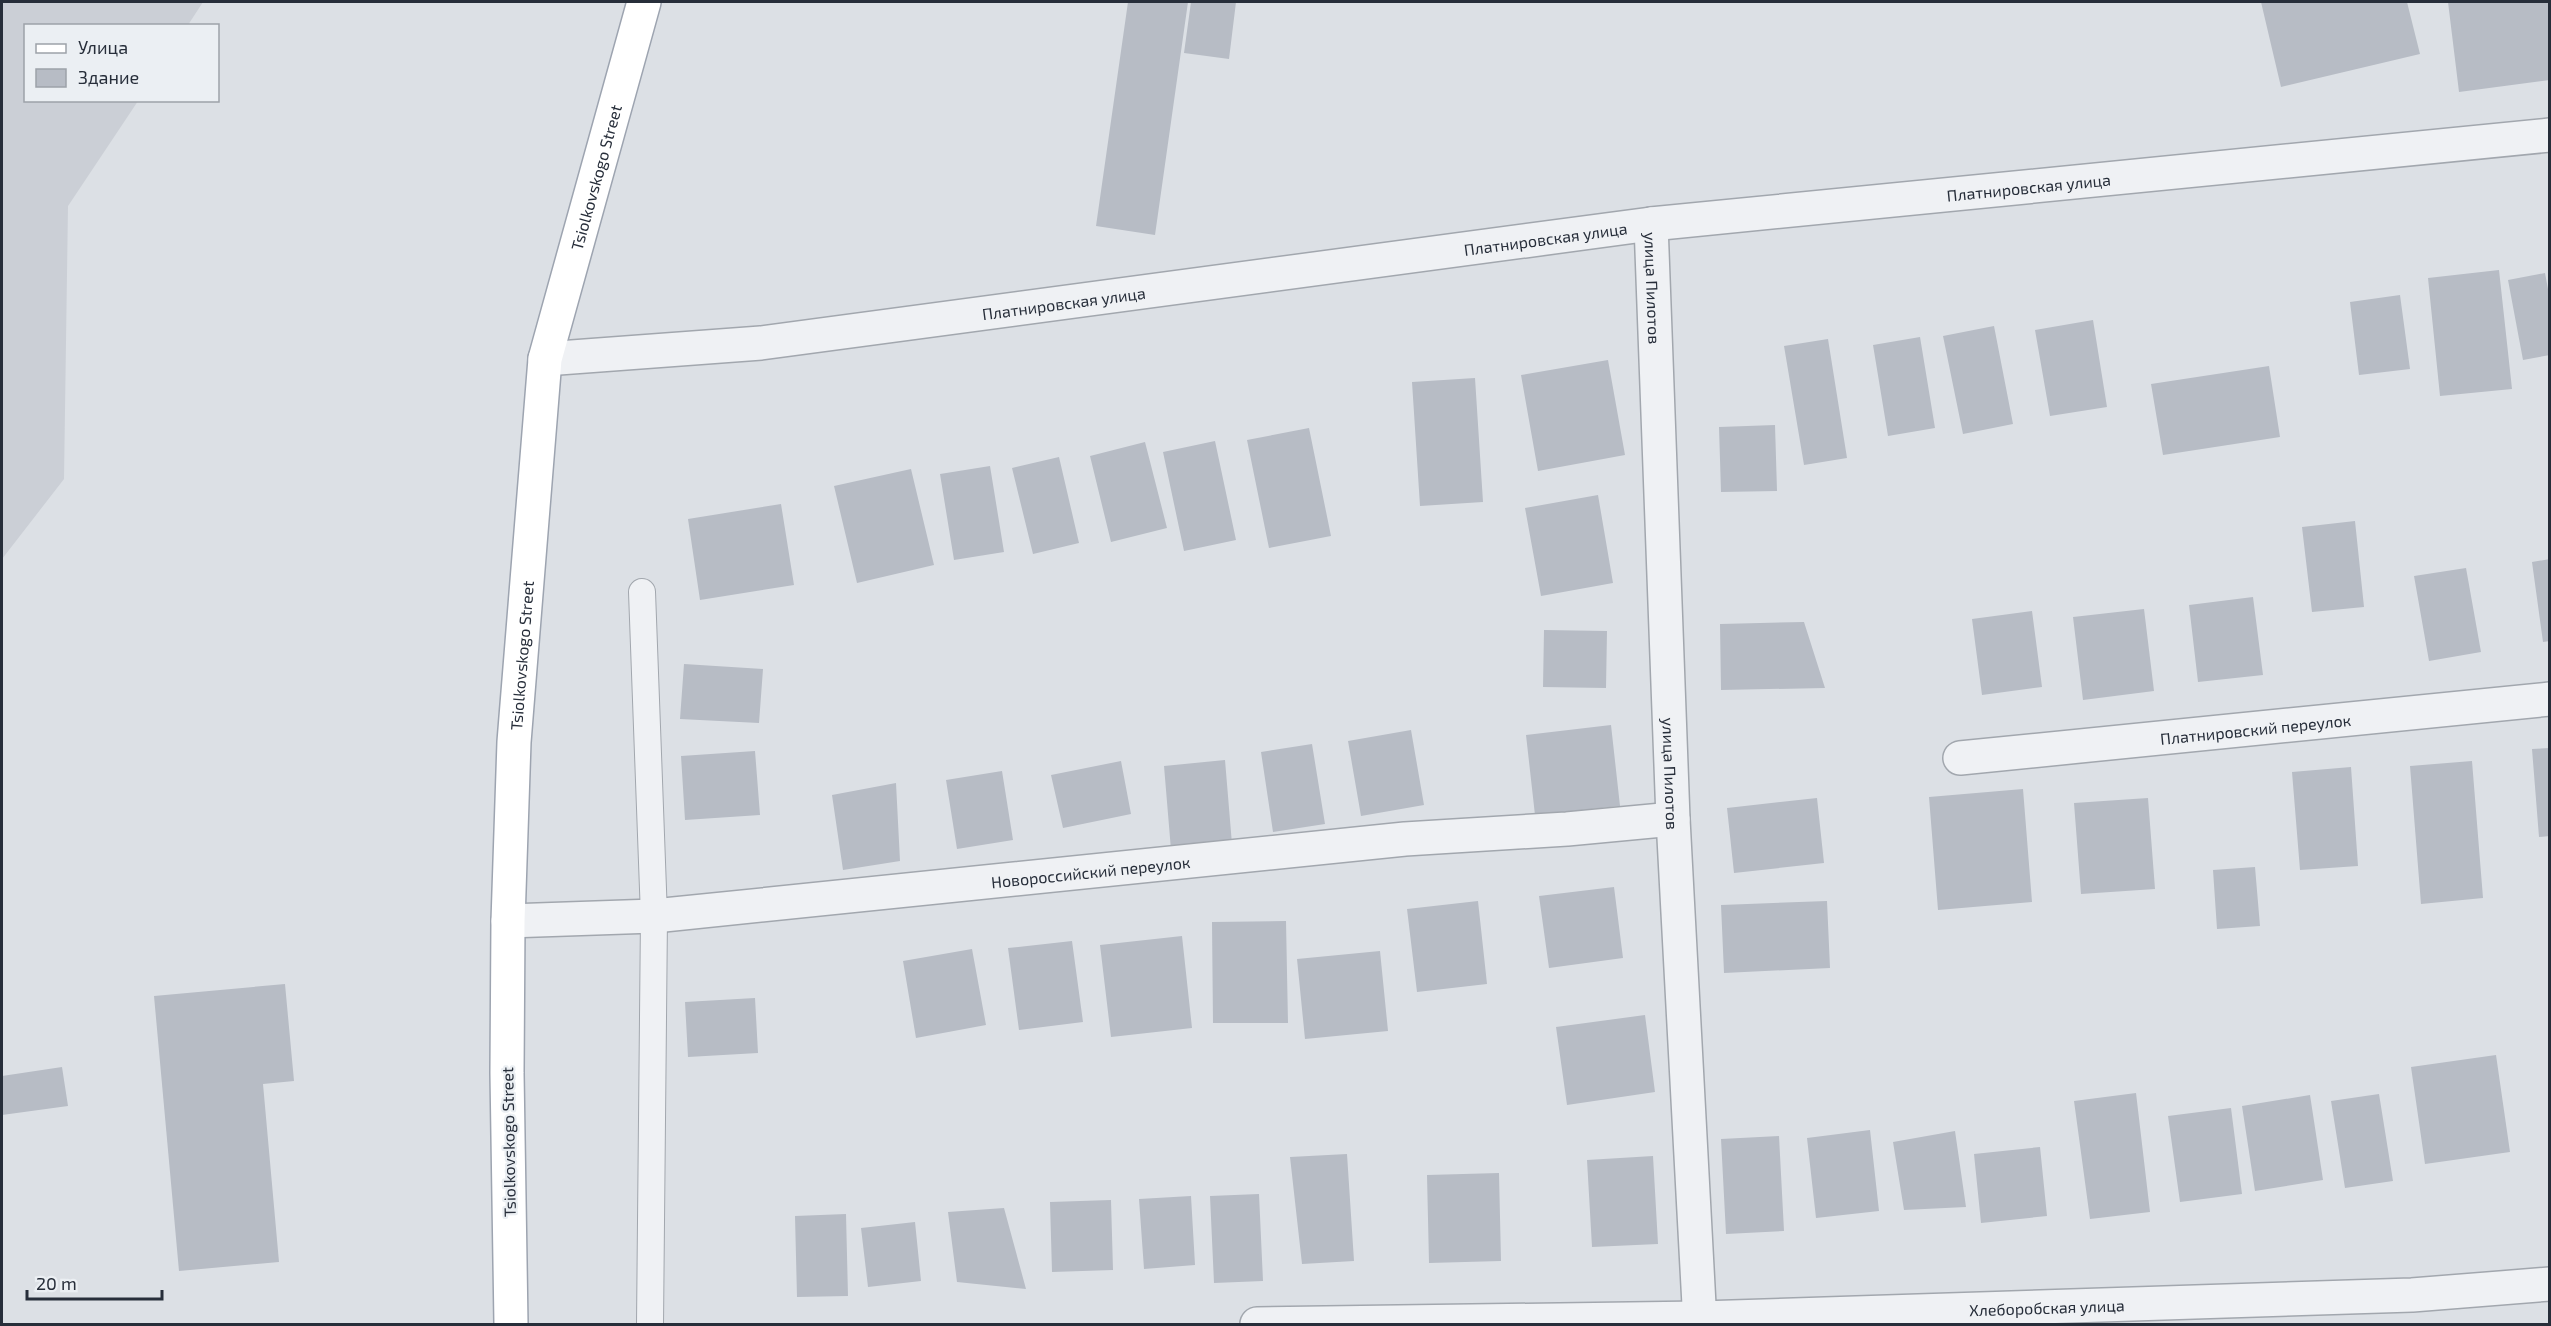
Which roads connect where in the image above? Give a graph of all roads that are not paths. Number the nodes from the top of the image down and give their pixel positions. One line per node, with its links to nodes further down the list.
1 (644, 2): 4 (main road, Tsiolkovskogo Street)
2 (2550, 135): 3 (street, Платнировская улица)
3 (1651, 224): 4 (street, Платнировская улица); 8 (street, улица Пилотов)
4 (545, 359): 10 (main road, Tsiolkovskogo Street)
5 (642, 592): 9 (lane)
6 (2550, 699): 7 (street, Платнировский переулок)
7 (1960, 758)
8 (1673, 819): 9 (street, Новороссийский переулок); 12 (street, улица Пилотов)
9 (654, 916): 10 (street, Новороссийский переулок); 14 (lane)
10 (508, 921): 13 (main road, Tsiolkovskogo Street)
11 (2550, 1284): 12 (street, Хлеборобская улица)
12 (1700, 1322): 15 (street, Хлеборобская улица)
13 (511, 1324)
14 (650, 1324)
15 (1257, 1324)

